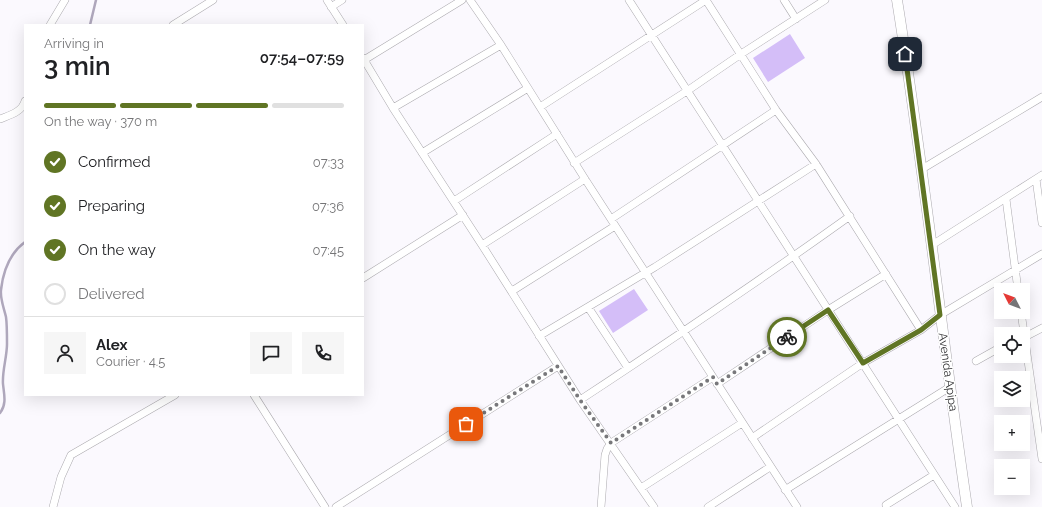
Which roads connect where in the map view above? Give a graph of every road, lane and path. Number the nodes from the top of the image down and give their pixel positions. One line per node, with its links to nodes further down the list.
1 (65, 0): 12 (street)
2 (213, 0): 13 (street)
3 (342, 0): 10 (street)
4 (462, 0): 18 (street)
5 (470, 0): 16 (street)
6 (629, 0): 15 (street)
7 (784, 0): 11 (street)
8 (825, 0): 11 (street)
9 (897, 0): 32 (street, Avenida Apipa)
10 (329, 3): 14 (street)
11 (796, 19): 17 (street)
12 (51, 24)
13 (175, 24)
14 (342, 24)
15 (652, 35): 17 (street); 20 (street); 23 (street)
16 (501, 45): 19 (street); 24 (street)
17 (741, 54): 20 (street); 25 (street)
18 (364, 59): 24 (street)
19 (528, 88): 23 (street); 29 (street)
20 (687, 91): 28 (street); 30 (street)
21 (1042, 97): 32 (street)
22 (24, 105): 26 (street)
23 (540, 107): 27 (street)
24 (393, 108): 29 (street)
25 (776, 110): 28 (street); 31 (street)
26 (0, 119)
27 (557, 134): 30 (street); 36 (street)
28 (723, 145): 37 (street); 40 (street)
29 (422, 153): 36 (street)
30 (574, 163): 34 (street)
31 (816, 164): 37 (street); 39 (street)
32 (922, 169): 44 (street, Avenida Apipa)
33 (1039, 177): 35 (street); 41 (street)
34 (585, 179): 40 (street); 43 (street)
35 (1006, 199): 44 (street); 47 (street)
36 (454, 201): 38 (street)
37 (759, 201): 46 (street); 48 (street)
38 (463, 215): 43 (street); 50 (street)
39 (850, 216): 46 (street); 49 (street)
40 (611, 219): 42 (street)
41 (1042, 223)
42 (615, 226): 48 (street); 52 (street)
43 (482, 245): 52 (street)
44 (932, 245): 55 (street, Avenida Apipa)
45 (1042, 254): 47 (street)
46 (794, 257): 54 (street); 58 (street)
47 (1016, 269): 51 (street); 55 (street)
48 (645, 272): 53 (street); 58 (street)
49 (886, 274): 54 (street); 57 (street)
50 (364, 277)
51 (1017, 283)
52 (512, 291): 60 (street)
53 (588, 307): 60 (street); 66 (street)
54 (828, 310): 63 (street); 68 (street)
55 (940, 315): 57 (street); 69 (street, Avenida Apipa)
56 (1042, 328): 59 (street)
57 (921, 330): 63 (street)
58 (684, 332): 66 (street); 67 (street)
59 (1030, 334)
60 (539, 336): 65 (street)
61 (994, 351): 62 (street)
62 (976, 361)
63 (863, 363): 73 (street); 75 (street)
64 (1027, 363): 77 (street)
65 (558, 366): 72 (street); 85 (street)
66 (628, 368): 72 (street)
67 (713, 377): 68 (street); 76 (street)
68 (717, 384): 74 (street)
69 (950, 387): 73 (street); 91 (street, Avenida Apipa)
70 (173, 396): 83 (street)
71 (255, 396): 84 (street)
72 (580, 400): 76 (street)
73 (898, 420): 79 (street); 81 (street)
74 (742, 423): 75 (street); 80 (street)
75 (752, 438): 78 (street)
76 (611, 443): 80 (street); 86 (street)
77 (1042, 459)
78 (770, 467): 81 (street); 88 (street)
79 (934, 475): 82 (street); 90 (street)
80 (641, 488): 87 (street)
81 (785, 490): 89 (street)
82 (886, 505)
83 (52, 507)
84 (325, 507)
85 (336, 507)
86 (601, 507)
87 (654, 507)
88 (708, 507)
89 (796, 507)
90 (955, 507)
91 (967, 507)

